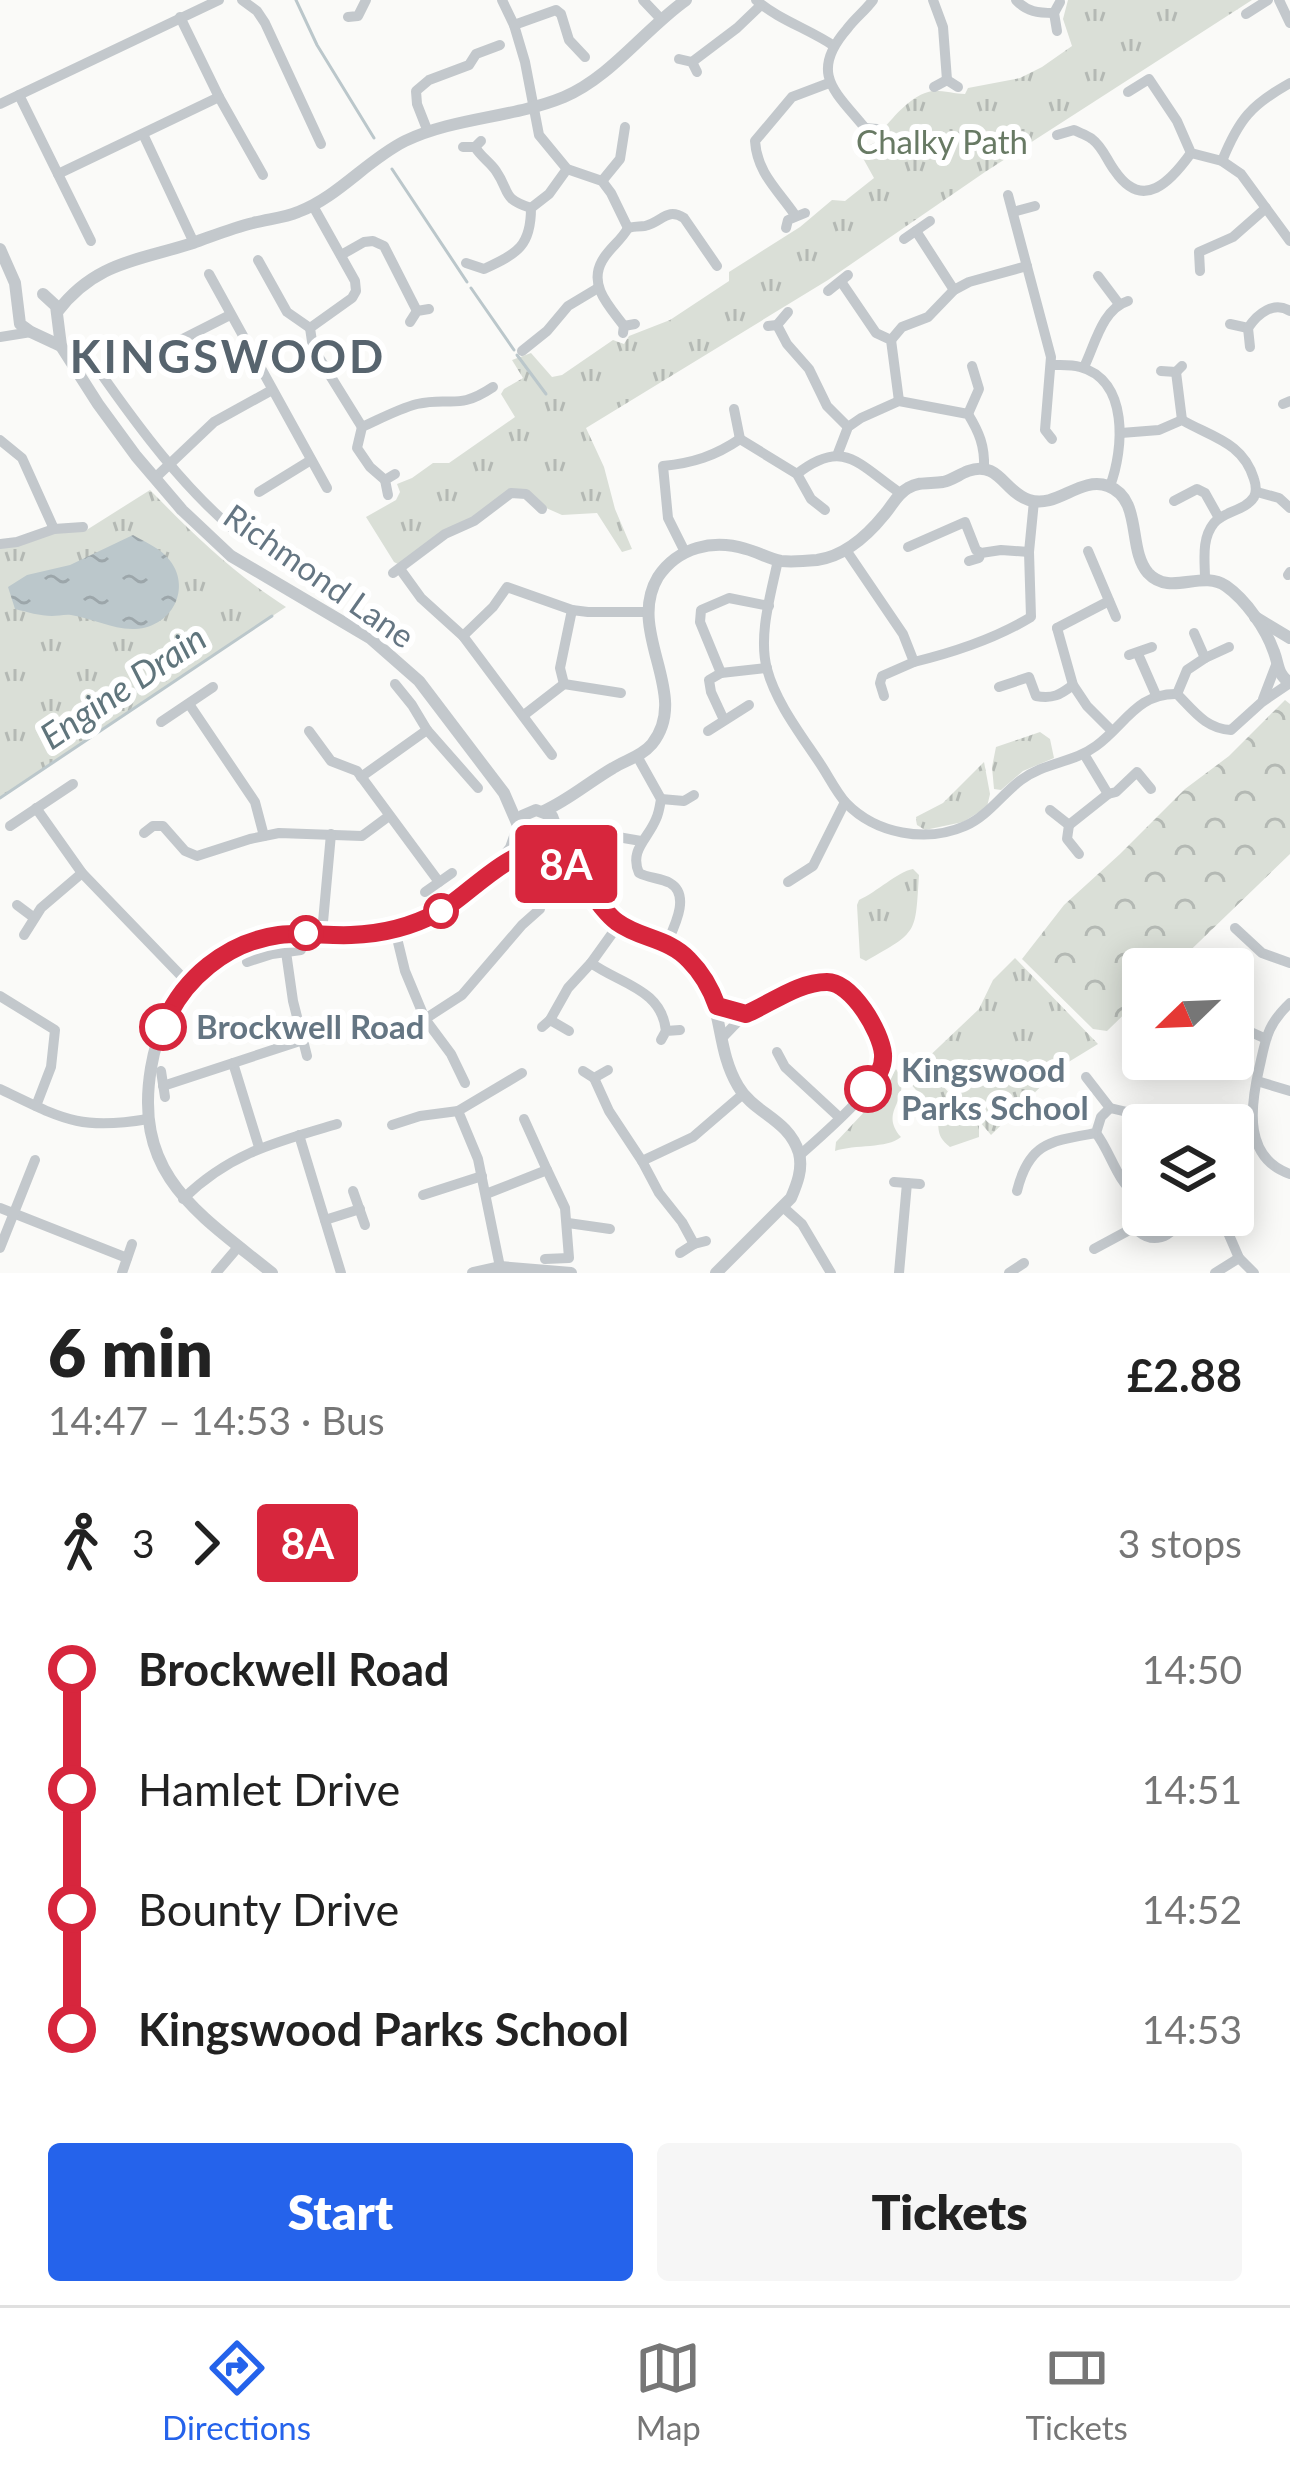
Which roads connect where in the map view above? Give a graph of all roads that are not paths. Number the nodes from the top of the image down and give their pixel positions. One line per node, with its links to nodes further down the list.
1 (219, 0): 15 (street)
2 (242, 0): 38 (street)
3 (366, 0): 16 (street)
4 (502, 0): 19 (street)
5 (643, 0): 17 (street)
6 (686, 0): 17 (street)
7 (873, 0): 22 (street)
8 (933, 0): 27 (street)
9 (1016, 0): 13 (street)
10 (1268, 0): 14 (street)
11 (1279, 0): 18 (street)
12 (759, 2): 22 (street); 24 (street)
13 (1057, 8): 20 (street)
14 (1246, 14)
15 (180, 17): 29 (street); 30 (street)
16 (358, 18)
17 (660, 18): 32 (street)
18 (1290, 23)
19 (514, 26): 23 (street); 32 (street)
20 (1057, 31)
21 (502, 44): 34 (street)
22 (834, 46): 25 (street)
23 (586, 58)
24 (690, 64)
25 (829, 83): 35 (street); 56 (street)
26 (1290, 83): 41 (street)
27 (934, 87)
28 (1127, 92): 40 (street)
29 (19, 95): 31 (street); 43 (street)
30 (219, 97): 36 (street); 44 (street)
31 (0, 104)
32 (533, 106): 34 (street); 42 (street)
33 (627, 124): 45 (street)
34 (428, 132): 49 (street)
35 (868, 133)
36 (143, 134): 43 (street); 59 (street)
37 (1057, 135): 46 (street)
38 (321, 143)
39 (473, 145): 51 (street)
40 (1191, 153): 41 (street); 46 (street)
41 (1222, 160): 52 (street)
42 (567, 169): 45 (street); 51 (street)
43 (58, 174): 58 (street)
44 (263, 175)
45 (602, 181): 55 (street)
46 (1135, 190): 48 (street)
47 (1008, 195): 53 (street)
48 (1137, 204)
49 (313, 206): 59 (street); 63 (street)
50 (1035, 206): 53 (street)
51 (531, 208): 71 (street)
52 (1266, 208): 57 (street); 68 (street)
53 (1013, 212): 66 (street)
54 (929, 221): 73 (street)
55 (628, 228): 60 (street); 72 (street)
56 (786, 228)
57 (1290, 241)
58 (91, 242)
59 (194, 243): 76 (street)
60 (701, 243): 62 (street); 65 (street)
61 (0, 249): 67 (street)
62 (686, 253)
63 (341, 255): 80 (street); 84 (street)
64 (258, 260): 84 (street)
65 (717, 266)
66 (1027, 266): 73 (street); 98 (street)
67 (10, 269): 75 (street); 77 (street)
68 (1200, 271)
69 (209, 274): 82 (street)
70 (1098, 276): 101 (street)
71 (474, 281)
72 (598, 288): 85 (street); 91 (street)
73 (954, 290): 89 (street)
74 (828, 291): 89 (street)
75 (41, 294): 76 (street); 77 (street); 81 (street)
76 (71, 294): 81 (street)
77 (18, 308): 87 (street); 88 (street)
78 (1290, 311): 86 (street)
79 (788, 312): 109 (street)
80 (419, 314)
81 (57, 315): 87 (street); 92 (street, Richmond Lane)
82 (230, 315): 90 (street); 104 (street)
83 (1230, 324): 86 (street)
84 (310, 328): 110 (street)
85 (627, 328)
86 (1248, 328): 93 (street)
87 (34, 333): 88 (street); 92 (street, Richmond Lane)
88 (0, 336)
89 (891, 340): 105 (street)
90 (178, 342): 94 (street); 97 (street)
91 (535, 342): 95 (street); 96 (street)
92 (62, 346): 120 (street, Richmond Lane)
93 (1250, 347)
94 (161, 350)
95 (522, 351)
96 (544, 355)
97 (187, 358)
98 (1051, 365): 101 (street); 113 (street)
99 (973, 366): 107 (street)
100 (97, 368): 118 (street, Richmond Lane)
101 (1084, 368): 111 (street)
102 (1161, 370): 108 (street)
103 (493, 387): 110 (street)
104 (272, 390): 116 (street); 118 (street)
105 (899, 401): 107 (street); 109 (street)
106 (734, 409): 112 (street)
107 (968, 414): 117 (street)
108 (1182, 420): 111 (street); 124 (street)
109 (848, 427): 115 (street)
110 (362, 428): 126 (street)
111 (1121, 434): 121 (street)
112 (740, 439): 119 (street); 142 (street)
113 (1052, 439)
114 (4, 449): 135 (street)
115 (838, 453): 119 (street); 125 (street)
116 (311, 460): 122 (street); 123 (street)
117 (984, 467): 125 (street); 127 (street)
118 (175, 468): 120 (street); 136 (street, Richmond Lane)
119 (797, 474): 131 (street)
120 (154, 478): 193 (street, Richmond Lane)
121 (1110, 486): 127 (street); 147 (street)
122 (327, 488)
123 (259, 492)
124 (1257, 492): 129 (street); 132 (street)
125 (901, 494): 140 (street)
126 (388, 495)
127 (1034, 501): 143 (street)
128 (1174, 501): 132 (street)
129 (1290, 508)
130 (542, 509): 157 (street)
131 (825, 510)
132 (1219, 518): 147 (street)
133 (916, 524): 137 (street)
134 (83, 527): 135 (street)
135 (54, 529): 138 (street)
136 (242, 536)
137 (922, 539): 139 (street); 144 (street)
138 (0, 544)
139 (908, 548)
140 (846, 550): 145 (street); 163 (street)
141 (1088, 551): 148 (street)
142 (685, 552): 145 (street); 151 (street)
143 (1029, 552): 144 (street); 152 (street)
144 (981, 553): 146 (street)
145 (778, 560): 149 (street)
146 (969, 561)
147 (1205, 579): 154 (street)
148 (1109, 601): 153 (street); 155 (street)
149 (769, 606): 164 (street); 165 (street)
150 (572, 610): 151 (street); 157 (street); 169 (street)
151 (646, 612): 188 (street)
152 (1031, 616): 155 (street); 163 (street)
153 (1116, 616)
154 (1254, 616): 158 (street); 162 (street)
155 (1057, 628): 170 (street)
156 (1195, 633): 161 (street)
157 (463, 636): 179 (street)
158 (1290, 639): 162 (street)
159 (1151, 646): 174 (street)
160 (1228, 647): 161 (street)
161 (1205, 658): 173 (street)
162 (1276, 660): 167 (street); 176 (street)
163 (914, 662): 175 (street)
164 (767, 668): 165 (street); 198 (street)
165 (721, 673): 180 (street)
166 (616, 676): 169 (street)
167 (1290, 683): 176 (street)
168 (395, 684): 182 (street, Richmond Lane)
169 (564, 684): 179 (street)
170 (1073, 685): 172 (street); 185 (street)
171 (213, 687): 177 (street)
172 (999, 688)
173 (1177, 694): 174 (street); 176 (street)
174 (1156, 695): 185 (street)
175 (884, 696)
176 (1262, 702)
177 (189, 704): 181 (street); 209 (street)
178 (749, 705): 180 (street)
179 (524, 715): 187 (street)
180 (724, 720): 183 (street)
181 (161, 722)
182 (427, 730): 189 (street); 191 (street, Richmond Lane)
183 (708, 730)
184 (310, 731): 189 (street)
185 (1112, 731): 186 (street)
186 (1084, 754): 194 (street); 198 (street)
187 (552, 755)
188 (638, 756): 196 (street); 197 (street)
189 (361, 777): 202 (street)
190 (73, 784): 199 (street)
191 (478, 788)
192 (1151, 789): 194 (street)
193 (504, 793): 201 (street, Richmond Lane); 206 (street, Richmond Lane)
194 (1108, 794): 204 (street)
195 (694, 795): 197 (street)
196 (573, 798): 201 (street); 203 (street)
197 (661, 799): 211 (street)
198 (844, 802): 221 (street)
199 (36, 808): 205 (street); 218 (street)
200 (1050, 810): 204 (street)
201 (540, 811): 203 (street); 206 (street)
202 (389, 816): 208 (street); 220 (street)
203 (557, 824): 210 (street)
204 (1069, 825): 214 (street)
205 (10, 826)
206 (517, 829): 212 (street); 217 (street)
207 (144, 833): 209 (street)
208 (331, 834): 209 (street); 228 (street)
209 (264, 836)
210 (556, 840): 213 (street); 216 (street)
211 (641, 841): 215 (street); 231 (street)
212 (530, 851): 213 (street); 217 (street)
213 (545, 851): 216 (street)
214 (1079, 854)
215 (605, 856)
216 (567, 864): 226 (street)
217 (492, 872): 227 (street)
218 (82, 873): 225 (street); 237 (street)
219 (452, 874): 220 (street)
220 (439, 882): 222 (street)
221 (788, 882)
222 (425, 892)
223 (17, 905): 225 (street)
224 (540, 909): 243 (street)
225 (33, 917): 229 (street)
226 (619, 924): 231 (street); 235 (street)
227 (395, 930): 228 (street); 243 (street)
228 (322, 933): 237 (street)
229 (24, 935)
230 (1223, 938): 236 (street)
231 (667, 943): 240 (street)
232 (301, 950): 233 (street)
233 (286, 952): 234 (street); 250 (street)
234 (248, 962)
235 (591, 963): 245 (street); 247 (street)
236 (1290, 963)
237 (189, 984): 268 (street)
238 (0, 996): 244 (street)
239 (1290, 1003): 249 (street)
240 (717, 1006): 241 (street); 248 (street)
241 (746, 1014): 248 (street); 267 (street)
242 (66, 1017): 244 (street)
243 (424, 1018): 259 (street)
244 (55, 1030): 263 (street)
245 (569, 1031)
246 (1254, 1033): 249 (street)
247 (669, 1034)
248 (722, 1038): 262 (street)
249 (1264, 1038): 258 (street)
250 (302, 1040): 252 (street); 253 (street)
251 (777, 1052): 267 (street)
252 (307, 1056)
253 (233, 1064): 255 (street); 274 (street)
254 (608, 1070): 277 (street)
255 (161, 1071)
256 (522, 1073): 266 (street)
257 (1086, 1077): 264 (street)
258 (1256, 1081): 261 (street); 279 (street)
259 (465, 1083)
260 (0, 1090): 263 (street)
261 (1290, 1091)
262 (743, 1094): 275 (street); 277 (street)
263 (36, 1106): 268 (street)
264 (1110, 1108): 265 (street); 272 (street)
265 (1122, 1110)
266 (458, 1111): 271 (street); 280 (street)
267 (839, 1117): 275 (street)
268 (148, 1119): 287 (street)
269 (524, 1119): 278 (street)
270 (337, 1124): 273 (street)
271 (392, 1125)
272 (1096, 1133): 282 (street); 284 (street)
273 (298, 1135): 274 (street); 292 (street)
274 (259, 1148): 287 (street)
275 (800, 1155): 288 (street)
276 (35, 1160): 291 (street)
277 (642, 1161): 302 (street)
278 (547, 1170): 285 (street); 293 (street)
279 (1290, 1174)
280 (482, 1176): 285 (street); 286 (street)
281 (907, 1183): 318 (street)
282 (1122, 1184)
283 (353, 1191): 290 (street)
284 (1017, 1191)
285 (486, 1194): 308 (street)
286 (423, 1195)
287 (183, 1198): 299 (street)
288 (783, 1207): 303 (street); 317 (street)
289 (0, 1208): 291 (street)
290 (360, 1209): 292 (street); 294 (street)
291 (14, 1214): 300 (street); 304 (street)
292 (325, 1220): 312 (street)
293 (568, 1223): 295 (street); 306 (street)
294 (365, 1225)
295 (610, 1229)
296 (1122, 1234): 301 (street)
297 (1229, 1236): 305 (street)
298 (132, 1244): 304 (street)
299 (239, 1246): 310 (street); 311 (street)
300 (0, 1248)
301 (1094, 1249)
302 (680, 1252)
303 (735, 1257): 315 (street); 316 (street)
304 (127, 1258): 309 (street)
305 (1239, 1258): 320 (street); 321 (street)
306 (545, 1259)
307 (1024, 1263): 319 (street)
308 (500, 1267): 313 (street); 314 (street)
309 (122, 1273)
310 (216, 1273)
311 (272, 1273)
312 (341, 1273)
313 (473, 1273)
314 (571, 1273)
315 (716, 1273)
316 (729, 1273)
317 (831, 1273)
318 (899, 1273)
319 (1009, 1273)
320 (1215, 1273)
321 (1254, 1273)

